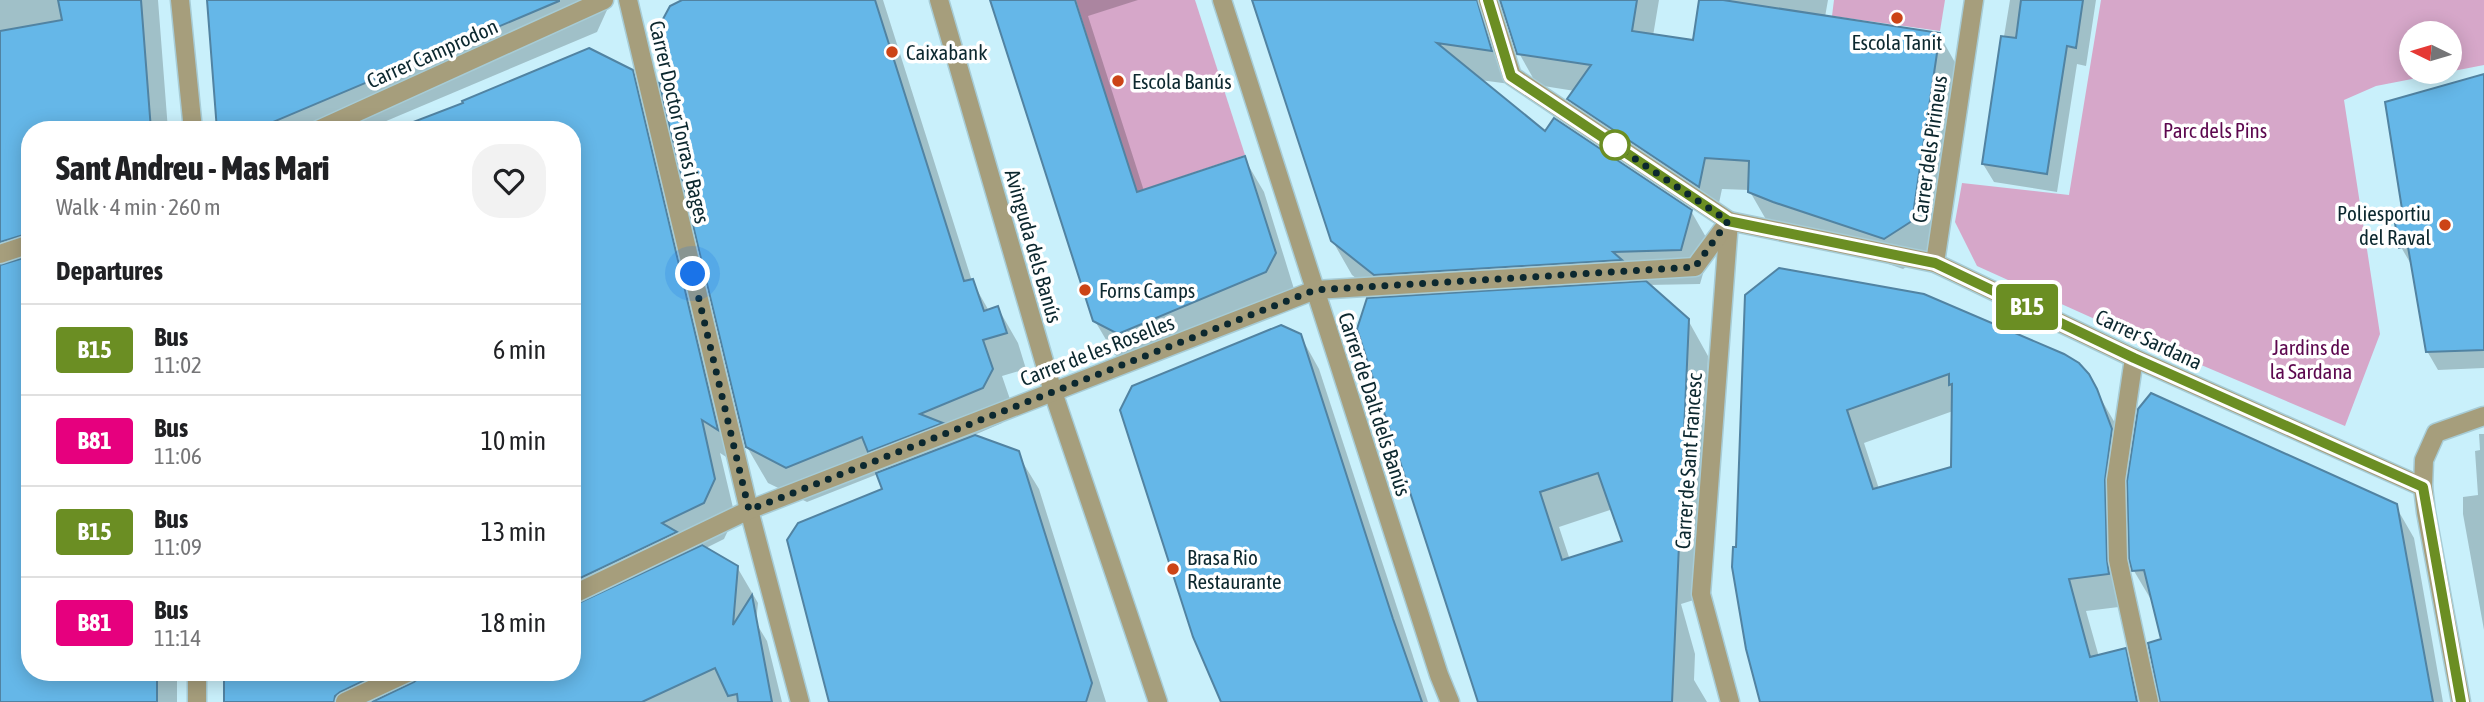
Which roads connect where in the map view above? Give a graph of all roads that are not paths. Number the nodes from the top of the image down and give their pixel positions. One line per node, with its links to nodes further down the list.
1 (180, 0): 8 (street)
2 (604, 0): 9 (street, Carrer Camprodon)
3 (628, 0): 19 (street, Carrer Doctor Torras i Bages)
4 (939, 0): 16 (street, Avinguda dels Banús)
5 (1222, 0): 14 (street, Carrer de Dalt dels Banús)
6 (1488, 0): 10 (street)
7 (1974, 0): 13 (street, Carrer dels Pirineus)
8 (192, 121)
9 (338, 121)
10 (1728, 221): 13 (street, Carrer Sardana); 14 (street, Carrer de les Roselles); 28 (street, Carrer de Sant Francesc)
11 (21, 247): 12 (street)
12 (0, 254)
13 (1935, 263): 15 (street, Carrer Sardana)
14 (1315, 290): 16 (street, Carrer de les Roselles); 27 (street, Carrer de Dalt dels Banús)
15 (2134, 358): 18 (street, Carrer Sardana); 29 (street)
16 (1053, 392): 19 (street, Carrer de les Roselles); 23 (street, Avinguda dels Banús)
17 (2484, 415): 18 (street)
18 (2423, 487): 30 (street)
19 (749, 510): 20 (street, Carrer de les Roselles); 26 (street, Carrer Doctor Torras i Bages)
20 (581, 590)
21 (197, 681): 24 (street)
22 (390, 681): 25 (street)
23 (1153, 699)
24 (197, 702)
25 (345, 702)
26 (800, 702)
27 (1450, 702)
28 (1730, 702)
29 (2149, 702)
30 (2461, 702)

